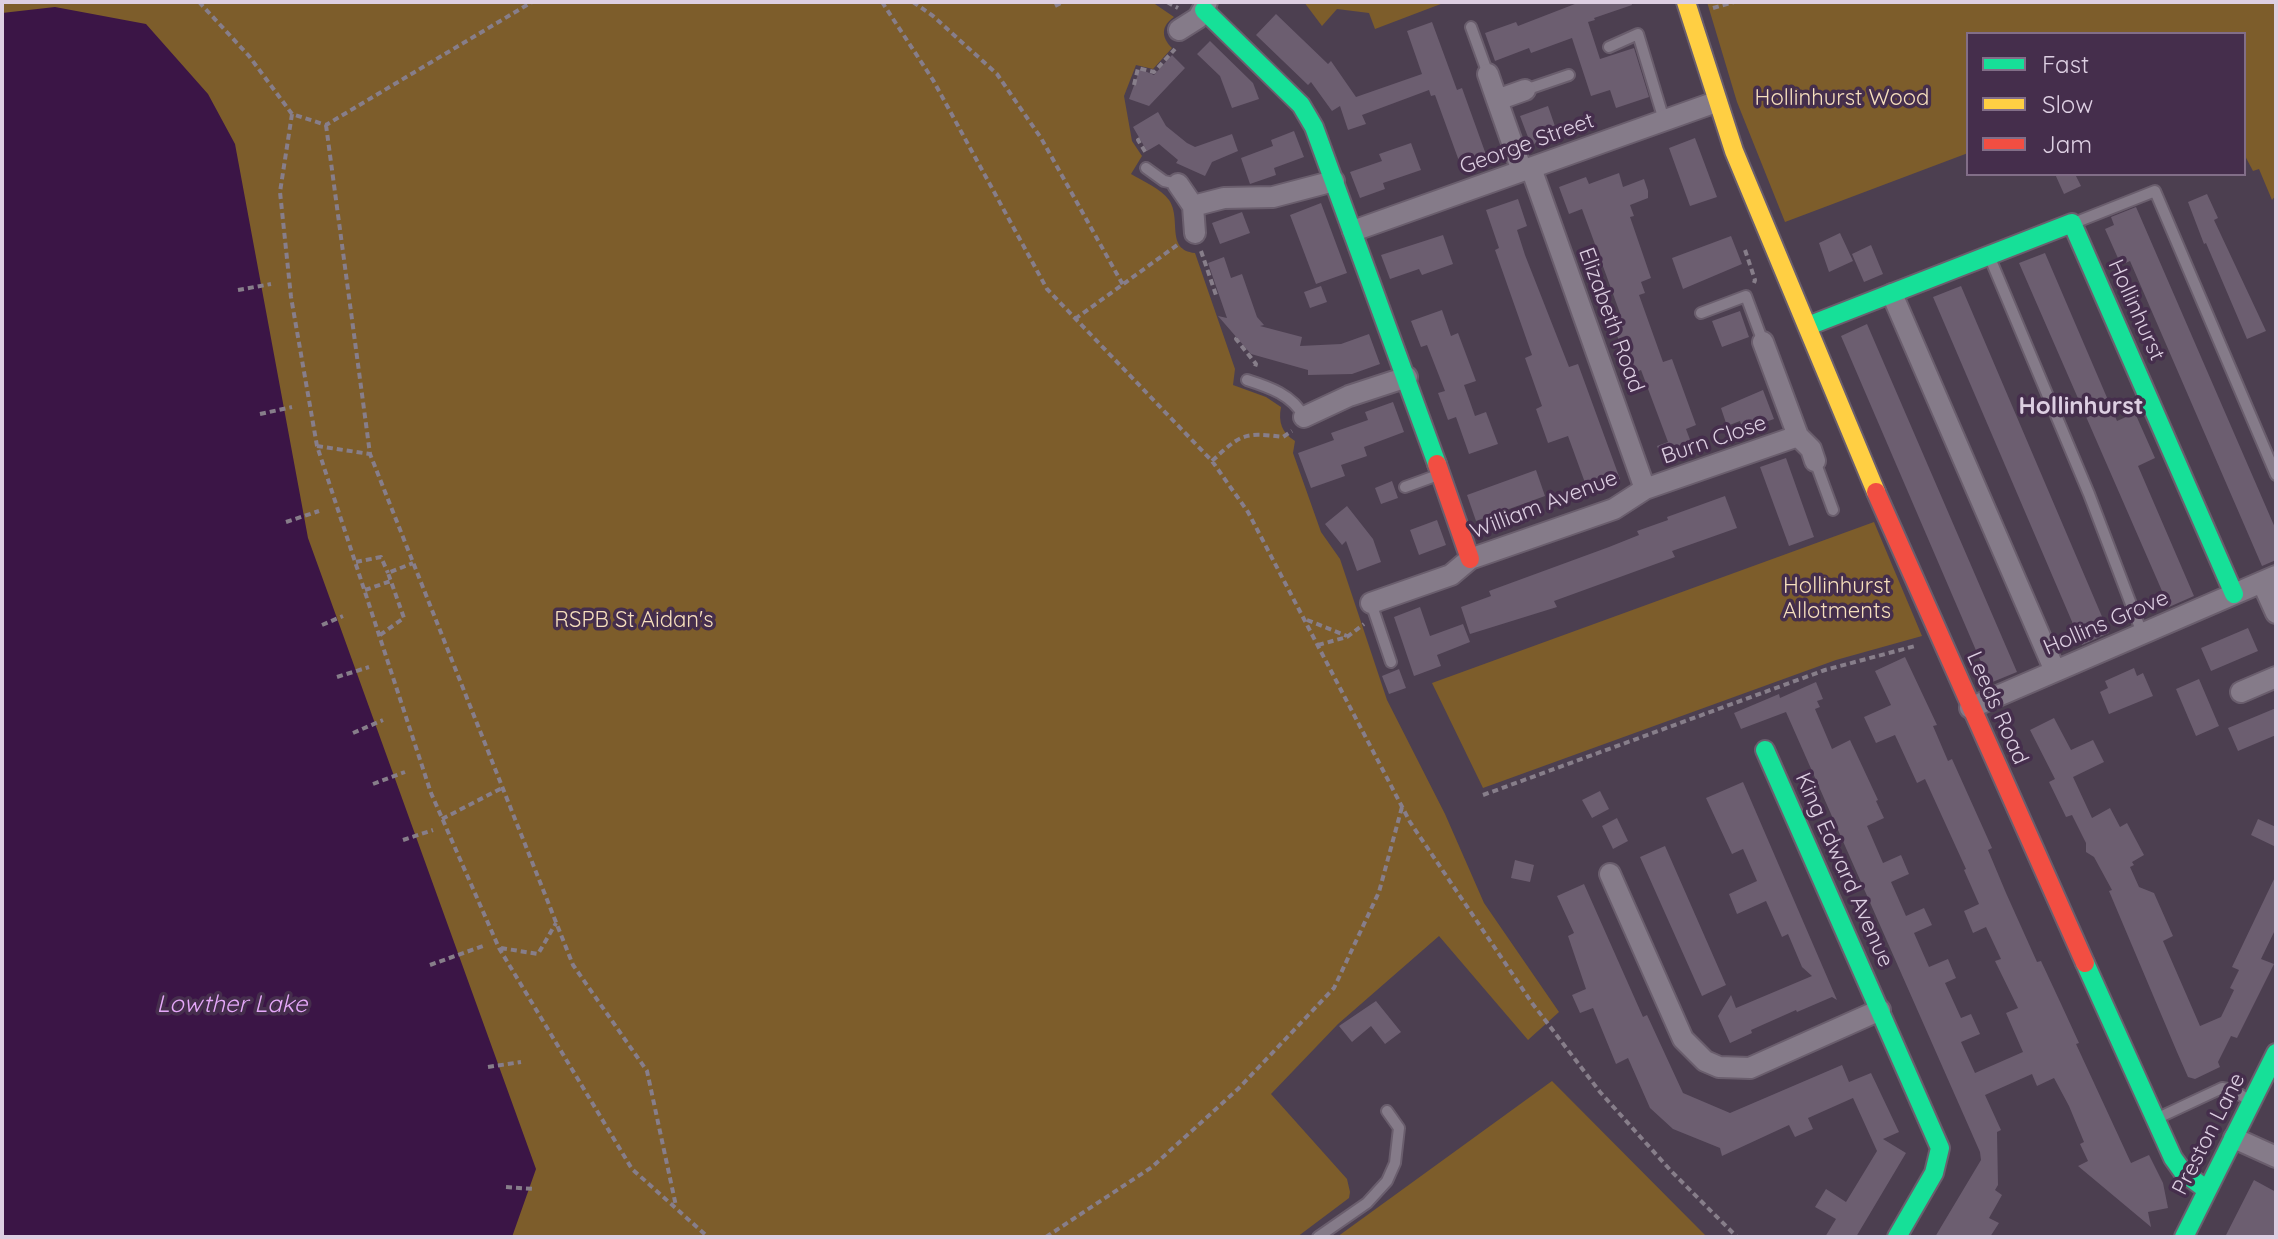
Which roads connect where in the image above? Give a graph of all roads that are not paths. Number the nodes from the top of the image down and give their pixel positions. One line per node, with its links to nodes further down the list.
1 (1686, 2): 9 (street, Leeds Road)
2 (1195, 14): 13 (street)
3 (1471, 27): 5 (lane)
4 (1609, 47): 10 (lane)
5 (1488, 74): 8 (street, Elizabeth Road)
6 (1569, 75): 7 (lane)
7 (1525, 90): 8 (street)
8 (1497, 100): 12 (street, Elizabeth Road)
9 (1716, 102): 10 (street, George Street); 22 (street, Leeds Road)
10 (1664, 120): 12 (street, George Street)
11 (1146, 168): 14 (lane)
12 (1526, 169): 17 (street, George Street); 32 (street, Elizabeth Road)
13 (1334, 181): 15 (street); 17 (street)
14 (1178, 184): 15 (street)
15 (1193, 206): 18 (street)
16 (2072, 223): 19 (street); 30 (lane); 36 (street, Hollinhurst)
17 (1353, 231): 24 (street)
18 (1195, 233)
19 (1989, 256): 20 (street); 39 (lane)
20 (1892, 294): 22 (street); 41 (street)
21 (1701, 313): 23 (lane)
22 (1808, 326): 44 (street, Leeds Road)
23 (1763, 342): 27 (street, Burn Close)
24 (1407, 377): 26 (street); 29 (street)
25 (1249, 380): 26 (lane)
26 (1304, 417)
27 (1798, 436): 28 (street, Burn Close); 32 (street, Burn Close)
28 (1815, 461): 33 (lane)
29 (1440, 474): 31 (lane); 34 (street)
30 (2276, 475)
31 (1405, 487)
32 (1645, 489): 34 (street, William Avenue)
33 (1833, 510)
34 (1470, 559): 37 (street, William Avenue)
35 (2269, 579): 36 (street, Hollins Grove); 38 (street, Hollins Grove)
36 (2234, 594): 39 (street, Hollins Grove)
37 (1371, 603): 40 (lane)
38 (2276, 613)
39 (2142, 633): 41 (street, Hollins Grove)
40 (1391, 662)
41 (2055, 671): 44 (street, Hollins Grove)
42 (2276, 677): 43 (street)
43 (2241, 692)
44 (1970, 708): 51 (street, Leeds Road)
45 (1765, 750): 47 (street, King Edward Avenue)
46 (1610, 874): 47 (street)
47 (1880, 1010): 56 (street, King Edward Avenue)
48 (2276, 1053): 49 (street, Preston Lane)
49 (2252, 1102): 51 (lane); 52 (street, Preston Lane)
50 (1387, 1111): 55 (lane)
51 (2154, 1120): 54 (street, Leeds Road)
52 (2234, 1138): 53 (street); 54 (street, Preston Lane)
53 (2276, 1157)
54 (2207, 1190): 57 (street, Preston Lane)
55 (1318, 1237)
56 (1897, 1237)
57 (2184, 1237)

